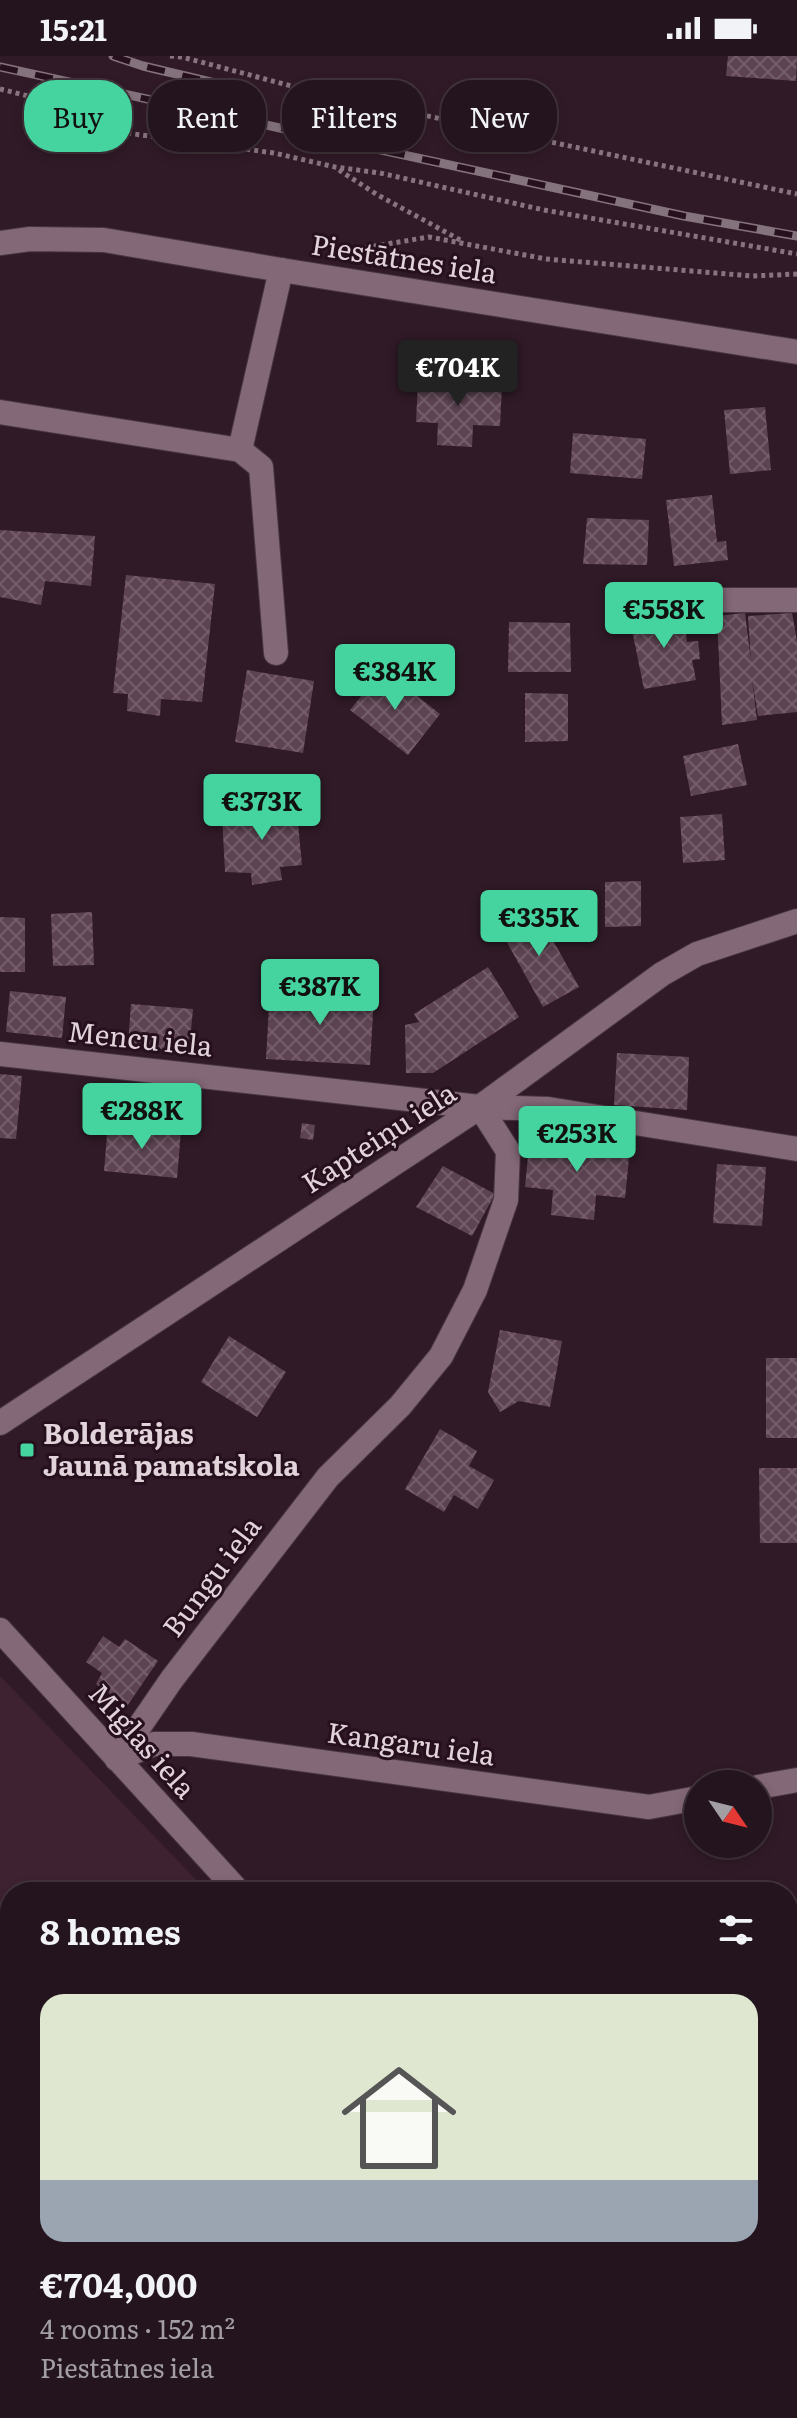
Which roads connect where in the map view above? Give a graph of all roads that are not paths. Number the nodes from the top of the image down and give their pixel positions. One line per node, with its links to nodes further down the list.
1 (0, 243): 2 (street, Piestātnes iela)
2 (281, 270): 3 (street, Piestātnes iela); 5 (street)
3 (797, 352)
4 (0, 412): 5 (street)
5 (240, 450): 8 (street)
6 (797, 600): 7 (street)
7 (619, 604)
8 (276, 653)
9 (797, 921): 11 (street, Kapteiņu iela)
10 (0, 1054): 11 (street, Mencu iela)
11 (480, 1107): 12 (street, Mencu iela); 13 (street, Kapteiņu iela); 15 (street, Bungu iela)
12 (797, 1149)
13 (0, 1423)
14 (0, 1630): 15 (street, Miglas iela)
15 (117, 1759): 18 (street, Kangaru iela); 19 (street, Miglas iela)
16 (797, 1780): 17 (street)
17 (772, 1784)
18 (684, 1801)
19 (230, 1882)

